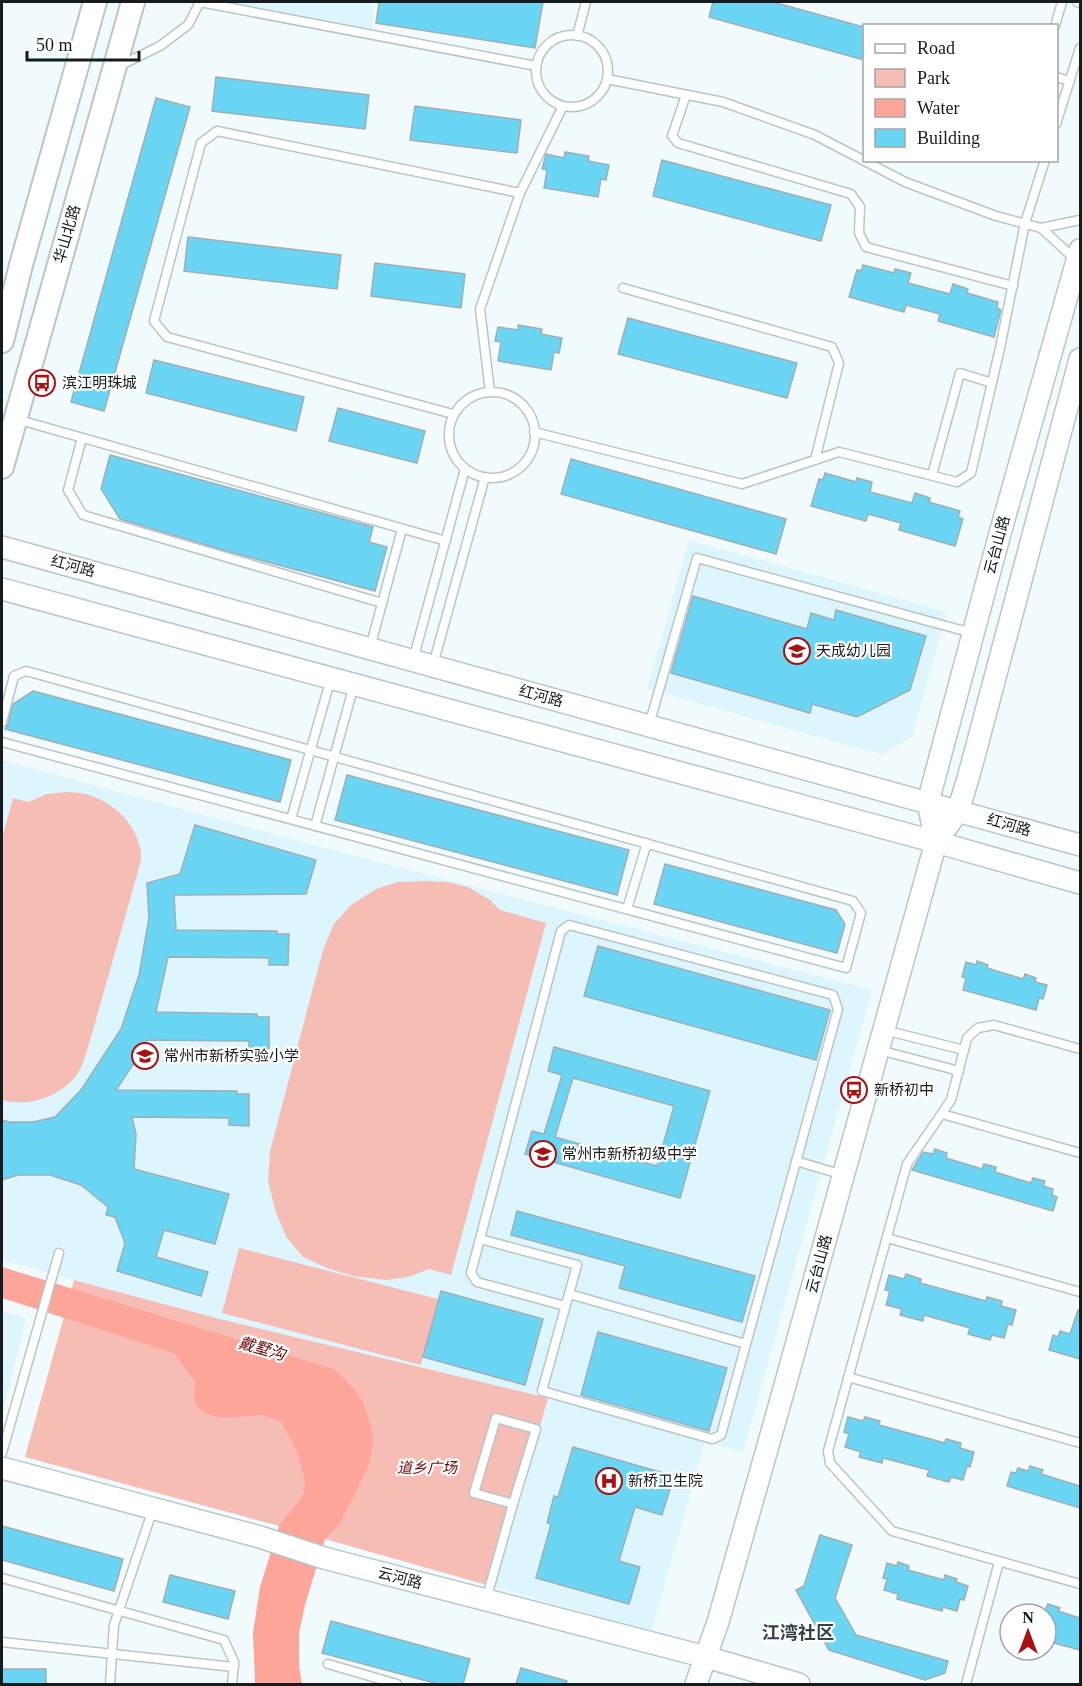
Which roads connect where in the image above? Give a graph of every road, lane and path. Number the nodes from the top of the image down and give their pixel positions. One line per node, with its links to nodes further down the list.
1 (95, 2): 27 (main road)
2 (133, 2): 10 (main road, 华山北路)
3 (200, 2): 9 (lane); 10 (lane)
4 (585, 2): 7 (lane)
5 (1062, 2): 6 (lane)
6 (1056, 24)
7 (577, 36): 9 (lane); 12 (lane)
8 (1080, 48): 13 (lane)
9 (536, 66): 15 (lane)
10 (114, 69): 32 (main road, 华山北路)
11 (1058, 78): 13 (lane)
12 (607, 79): 14 (lane); 15 (lane)
13 (1070, 81): 16 (lane)
14 (686, 95): 17 (lane); 25 (lane)
15 (563, 106): 20 (lane)
16 (1058, 118)
17 (863, 160)
18 (866, 162): 22 (lane)
19 (1044, 162): 22 (lane)
20 (520, 193): 30 (lane); 31 (lane)
21 (1080, 220): 23 (lane)
22 (1025, 223): 23 (lane); 25 (lane)
23 (1041, 228): 24 (lane)
24 (1079, 256): 45 (street, 云台山路)
25 (1012, 286): 29 (lane)
26 (623, 288): 35 (lane)
27 (2, 341)
28 (1080, 359): 56 (street, 云台山路)
29 (992, 382): 38 (lane); 38 (lane)
30 (490, 392): 31 (lane); 33 (lane)
31 (453, 414): 37 (lane)
32 (15, 419): 34 (lane); 36 (main road, 华山北路)
33 (534, 432): 35 (lane); 39 (lane)
34 (82, 438): 40 (lane); 44 (lane)
35 (815, 460): 38 (lane)
36 (2, 467)
37 (465, 469): 39 (lane); 41 (lane)
38 (932, 475)
39 (485, 477): 47 (lane)
40 (402, 529): 41 (lane); 44 (lane)
41 (446, 541): 47 (lane)
42 (2, 547): 46 (street, 红河路)
43 (2, 588): 48 (street)
44 (382, 603): 46 (lane)
45 (974, 634): 51 (lane); 55 (street, 云台山路)
46 (370, 648): 47 (street, 红河路)
47 (423, 663): 51 (street, 红河路)
48 (331, 678): 49 (street); 53 (lane)
49 (354, 684): 54 (lane); 59 (street)
50 (2, 722): 53 (lane)
51 (649, 726): 55 (street, 红河路)
52 (2, 742): 57 (lane)
53 (311, 750): 54 (lane); 57 (lane)
54 (334, 756): 58 (lane); 60 (lane)
55 (928, 802): 56 (street, 红河路); 59 (street, 云台山路)
56 (958, 811): 59 (street, 云台山路); 61 (street, 红河路)
57 (291, 819): 58 (lane)
58 (315, 826): 63 (lane)
59 (936, 842): 62 (street); 64 (street, 云台山路)
60 (647, 843): 63 (lane); 63 (lane)
61 (1080, 845)
62 (1080, 883)
63 (627, 909)
64 (881, 1040): 66 (lane); 67 (lane); 71 (street, 云台山路)
65 (1080, 1049): 66 (lane)
66 (964, 1050): 67 (lane)
67 (959, 1071): 68 (lane)
68 (942, 1114): 69 (lane); 72 (lane)
69 (1080, 1153)
70 (796, 1161): 71 (lane); 73 (lane); 78 (lane)
71 (843, 1175): 92 (street, 云台山路)
72 (886, 1238): 75 (lane); 79 (lane)
73 (480, 1239): 76 (lane); 77 (lane)
74 (59, 1252): 81 (lane)
75 (1080, 1292)
76 (569, 1294): 77 (lane); 78 (lane)
77 (565, 1306): 78 (lane)
78 (746, 1344)
79 (848, 1377): 80 (lane); 85 (lane)
80 (1080, 1443)
81 (2, 1453)
82 (2, 1468): 84 (street, 云河路)
83 (513, 1504): 83 (lane); 88 (lane)
84 (154, 1509): 88 (street, 云河路); 89 (lane)
85 (999, 1562): 87 (lane); 100 (lane)
86 (2, 1578): 89 (lane)
87 (1080, 1584)
88 (486, 1600): 92 (street, 云河路)
89 (119, 1610): 91 (lane); 94 (lane)
90 (2, 1642): 91 (lane)
91 (112, 1654): 94 (lane); 95 (lane)
92 (706, 1657): 98 (street, 云台山路); 99 (street, 云河路)
93 (328, 1664): 97 (lane)
94 (234, 1667): 96 (lane)
95 (110, 1684)
96 (232, 1684)
97 (397, 1684)
98 (696, 1684)
99 (799, 1684)
100 (966, 1684)

